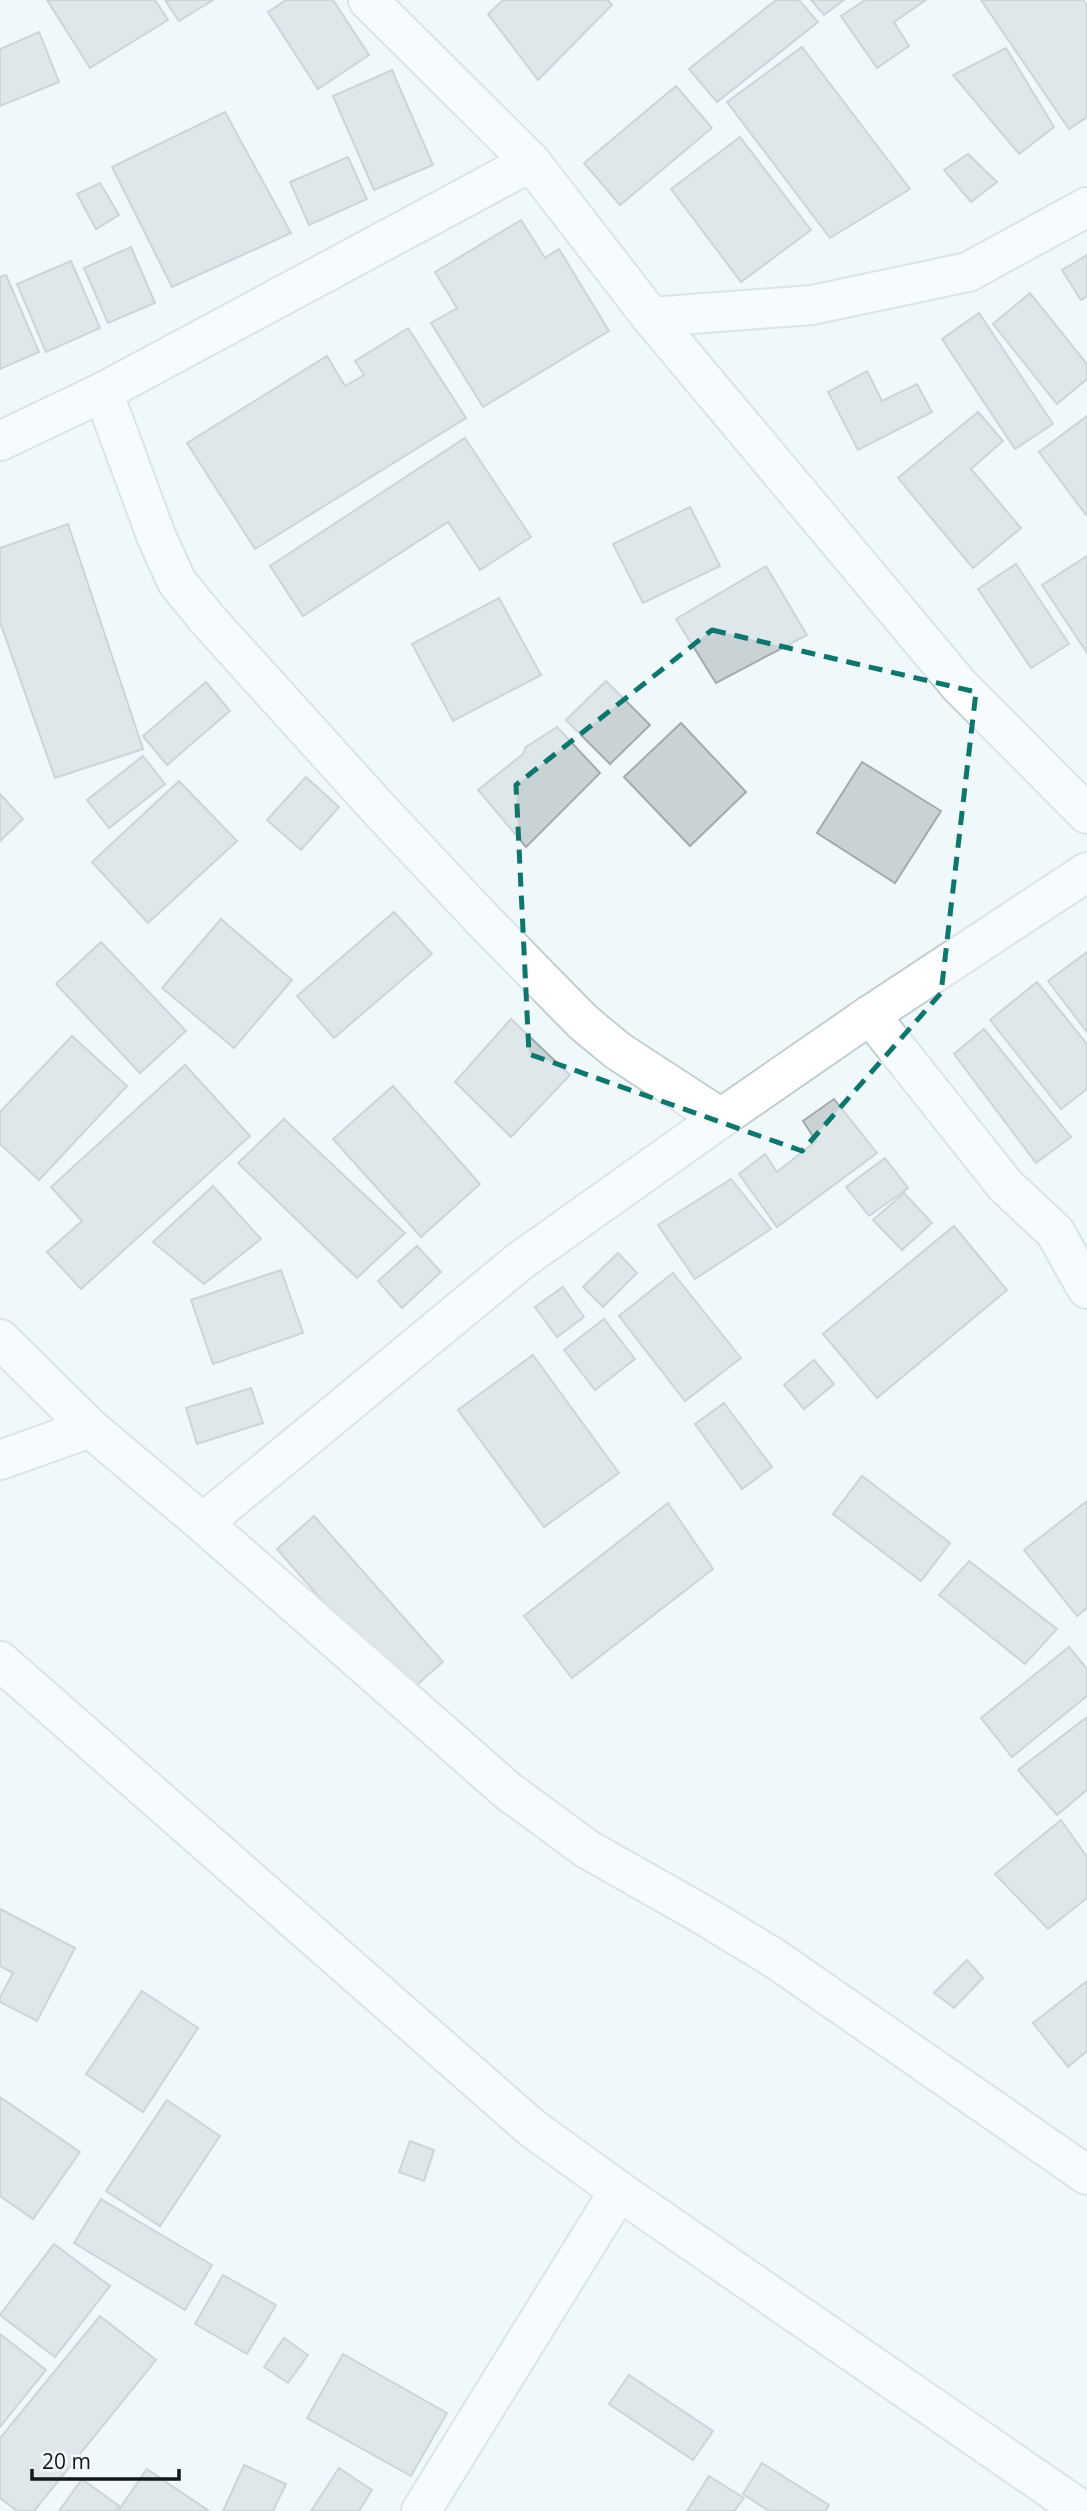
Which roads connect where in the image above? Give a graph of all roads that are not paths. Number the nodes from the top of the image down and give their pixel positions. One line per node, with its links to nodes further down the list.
1 (368, 0): 2 (street)
2 (531, 162): 4 (street); 5 (street)
3 (1087, 207): 4 (street)
4 (651, 317): 7 (street)
5 (103, 392): 6 (street); 10 (street)
6 (0, 441)
7 (1087, 814)
8 (1087, 872): 9 (street)
9 (870, 1015): 10 (street); 11 (street)
10 (721, 1118): 15 (street)
11 (1087, 1289)
12 (0, 1339): 13 (street)
13 (90, 1428): 14 (street); 15 (street)
14 (0, 1460)
15 (203, 1523): 17 (street)
16 (0, 1661): 18 (street)
17 (1087, 2175)
18 (620, 2192): 19 (street); 20 (street)
19 (421, 2511)
20 (1083, 2511)

